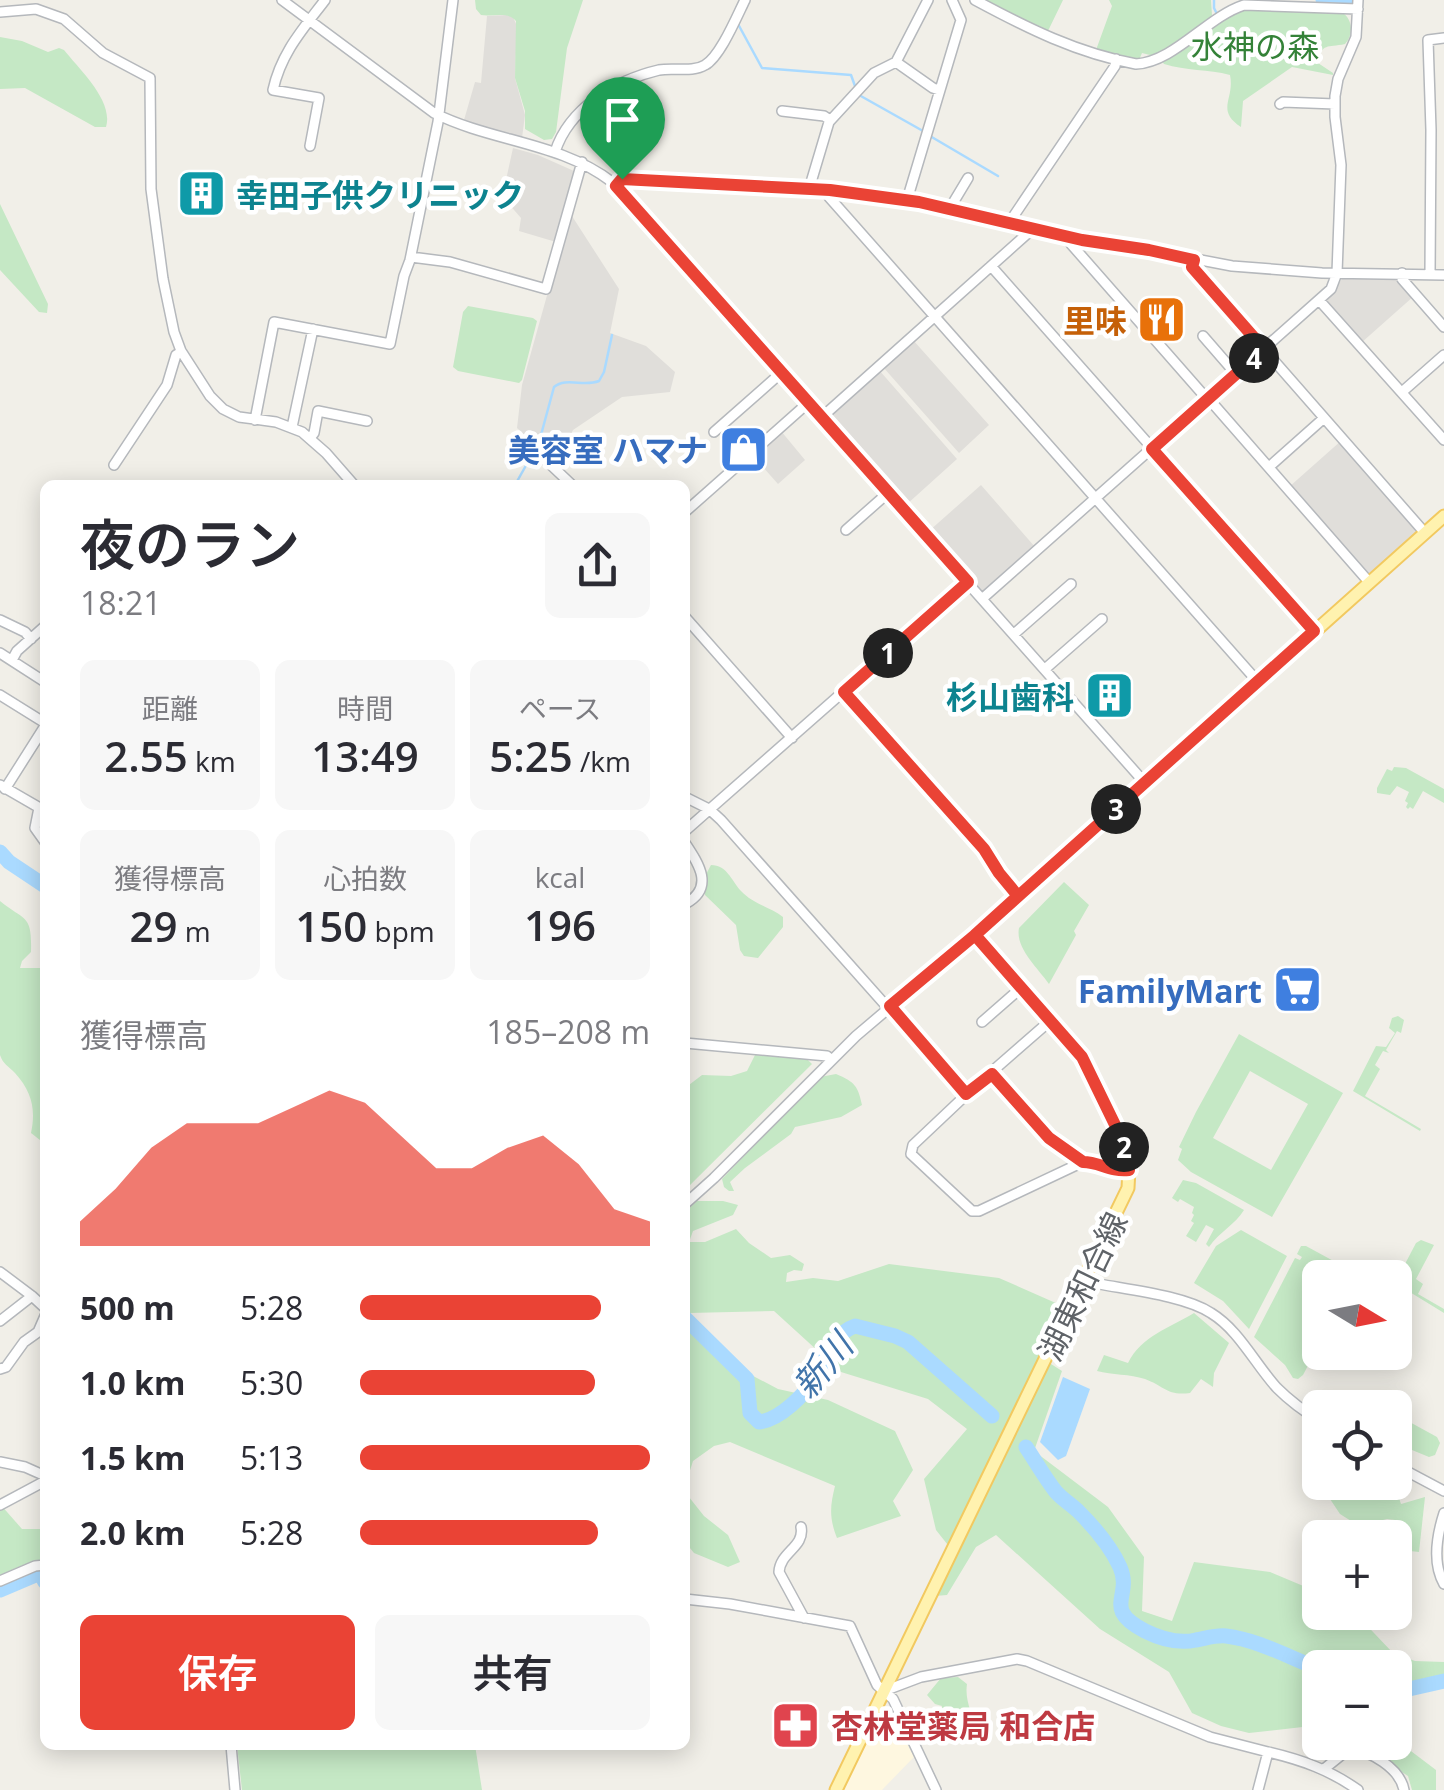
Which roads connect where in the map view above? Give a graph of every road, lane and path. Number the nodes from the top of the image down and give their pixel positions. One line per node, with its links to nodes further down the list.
1 (52, 0): 10 (street)
2 (282, 0): 12 (street)
3 (324, 0): 12 (street)
4 (453, 0): 22 (street)
5 (745, 0): 25 (street)
6 (928, 0): 15 (street)
7 (952, 0): 16 (street)
8 (975, 0): 14 (street)
9 (1358, 4): 14 (street); 18 (street)
10 (42, 10): 11 (street); 49 (street)
11 (0, 12)
12 (309, 20): 22 (street); 24 (street)
13 (1444, 38): 20 (street)
14 (1116, 60): 33 (street)
15 (896, 62): 16 (street); 23 (street)
16 (939, 90): 31 (street)
17 (1280, 104): 18 (street)
18 (1334, 104): 39 (street)
19 (782, 111): 23 (street)
20 (1430, 111): 21 (street); 41 (street)
21 (1444, 112)
22 (438, 115): 25 (street); 36 (street)
23 (830, 120): 29 (street)
24 (310, 146)
25 (554, 152): 26 (street)
26 (582, 162): 28 (street); 36 (street)
27 (968, 178): 32 (street)
28 (616, 186): 29 (street); 51 (street)
29 (809, 190): 30 (street)
30 (830, 190): 31 (street); 44 (street)
31 (908, 200): 32 (street)
32 (950, 208): 33 (street)
33 (1011, 223): 34 (street)
34 (1029, 228): 35 (street); 38 (street)
35 (1072, 238): 37 (street); 54 (street)
36 (411, 257): 46 (street)
37 (1194, 260): 39 (street); 48 (street)
38 (991, 266): 44 (street); 65 (street)
39 (1336, 273): 40 (street); 43 (street)
40 (1402, 274): 41 (street); 45 (street)
41 (1430, 274): 42 (street)
42 (1444, 275)
43 (1319, 300): 48 (street); 53 (street)
44 (935, 316): 56 (street); 71 (street)
45 (1444, 327)
46 (312, 329): 58 (street); 60 (street)
47 (1203, 336): 52 (street)
48 (1264, 349): 52 (street); 57 (street)
49 (181, 352): 58 (street); 66 (street)
50 (1444, 355): 53 (street)
51 (782, 372): 55 (street); 61 (street)
52 (1236, 374): 54 (street)
53 (1402, 392): 63 (street)
54 (1208, 399): 65 (street); 67 (street)
55 (809, 402): 56 (street); 72 (street)
56 (822, 417): 70 (street)
57 (1324, 418): 67 (street); 75 (street)
58 (254, 420): 60 (street)
59 (367, 421): 62 (street)
60 (292, 427): 62 (street)
61 (714, 432)
62 (310, 438): 68 (street)
63 (1444, 440)
64 (533, 448): 69 (street)
65 (1152, 449): 71 (street); 84 (street)
66 (114, 465)
67 (1269, 467): 77 (street)
68 (349, 480)
69 (567, 480)
70 (889, 492): 74 (street); 76 (street)
71 (1096, 498): 79 (street); 91 (street)
72 (690, 508)
73 (1444, 516): 75 (main road)
74 (846, 530)
75 (1425, 532): 77 (main road)
76 (968, 582): 79 (street); 92 (street)
77 (1369, 582): 84 (main road)
78 (1071, 584): 85 (street)
79 (982, 598): 85 (street)
80 (1102, 619): 89 (street)
81 (0, 620): 86 (street)
82 (690, 624): 95 (street)
83 (40, 631): 86 (street)
84 (1314, 631): 91 (main road)
85 (1014, 634): 89 (street)
86 (32, 639): 88 (street)
87 (0, 653): 88 (street)
88 (12, 660): 90 (street)
89 (1045, 669): 97 (street)
90 (40, 679)
91 (1258, 682): 97 (main road)
92 (844, 692): 95 (street); 104 (street)
93 (0, 694): 94 (street)
94 (40, 722)
95 (792, 738): 101 (street)
96 (40, 739): 98 (street)
97 (1145, 783): 104 (main road)
98 (2, 787): 100 (street)
99 (690, 800): 101 (street)
100 (40, 808)
101 (709, 810): 102 (street); 108 (street)
102 (690, 826)
103 (690, 851): 105 (street)
104 (1018, 896): 106 (main road)
105 (690, 901)
106 (975, 935): 107 (main road, 湖東和合線); 108 (street)
107 (1022, 987): 109 (main road, 湖東和合線); 110 (street)
108 (889, 1007): 112 (street); 114 (street)
109 (1050, 1020): 113 (street); 116 (main road, 湖東和合線)
110 (982, 1022)
111 (690, 1043): 112 (street)
112 (832, 1060): 117 (street)
113 (996, 1068)
114 (966, 1094): 115 (street); 115 (street)
115 (1083, 1162): 116 (street)
116 (1129, 1170): 119 (main road, 湖東和合線)
117 (690, 1200)
118 (0, 1272): 120 (street)
119 (1084, 1282): 125 (street); 139 (main road, 湖東和合線)
120 (32, 1296): 121 (street); 122 (street)
121 (40, 1306)
122 (0, 1321)
123 (40, 1326): 124 (street)
124 (0, 1370)
125 (1302, 1410)
126 (0, 1462): 127 (street)
127 (40, 1474)
128 (1412, 1474): 130 (street)
129 (40, 1484): 131 (street)
130 (1444, 1491)
131 (0, 1505)
132 (1444, 1513): 136 (street)
133 (802, 1526): 138 (street)
134 (40, 1566): 135 (street)
135 (0, 1581)
136 (1444, 1584)
137 (690, 1600): 138 (street)
138 (804, 1618): 139 (street)
139 (884, 1691): 141 (street); 144 (main road, 湖東和合線); 145 (street)
140 (231, 1750): 143 (street)
141 (1268, 1752): 142 (street); 146 (street)
142 (1324, 1769): 147 (street); 148 (street)
143 (235, 1790)
144 (836, 1790)
145 (936, 1790)
146 (1258, 1790)
147 (1358, 1790)
148 (1404, 1790)

